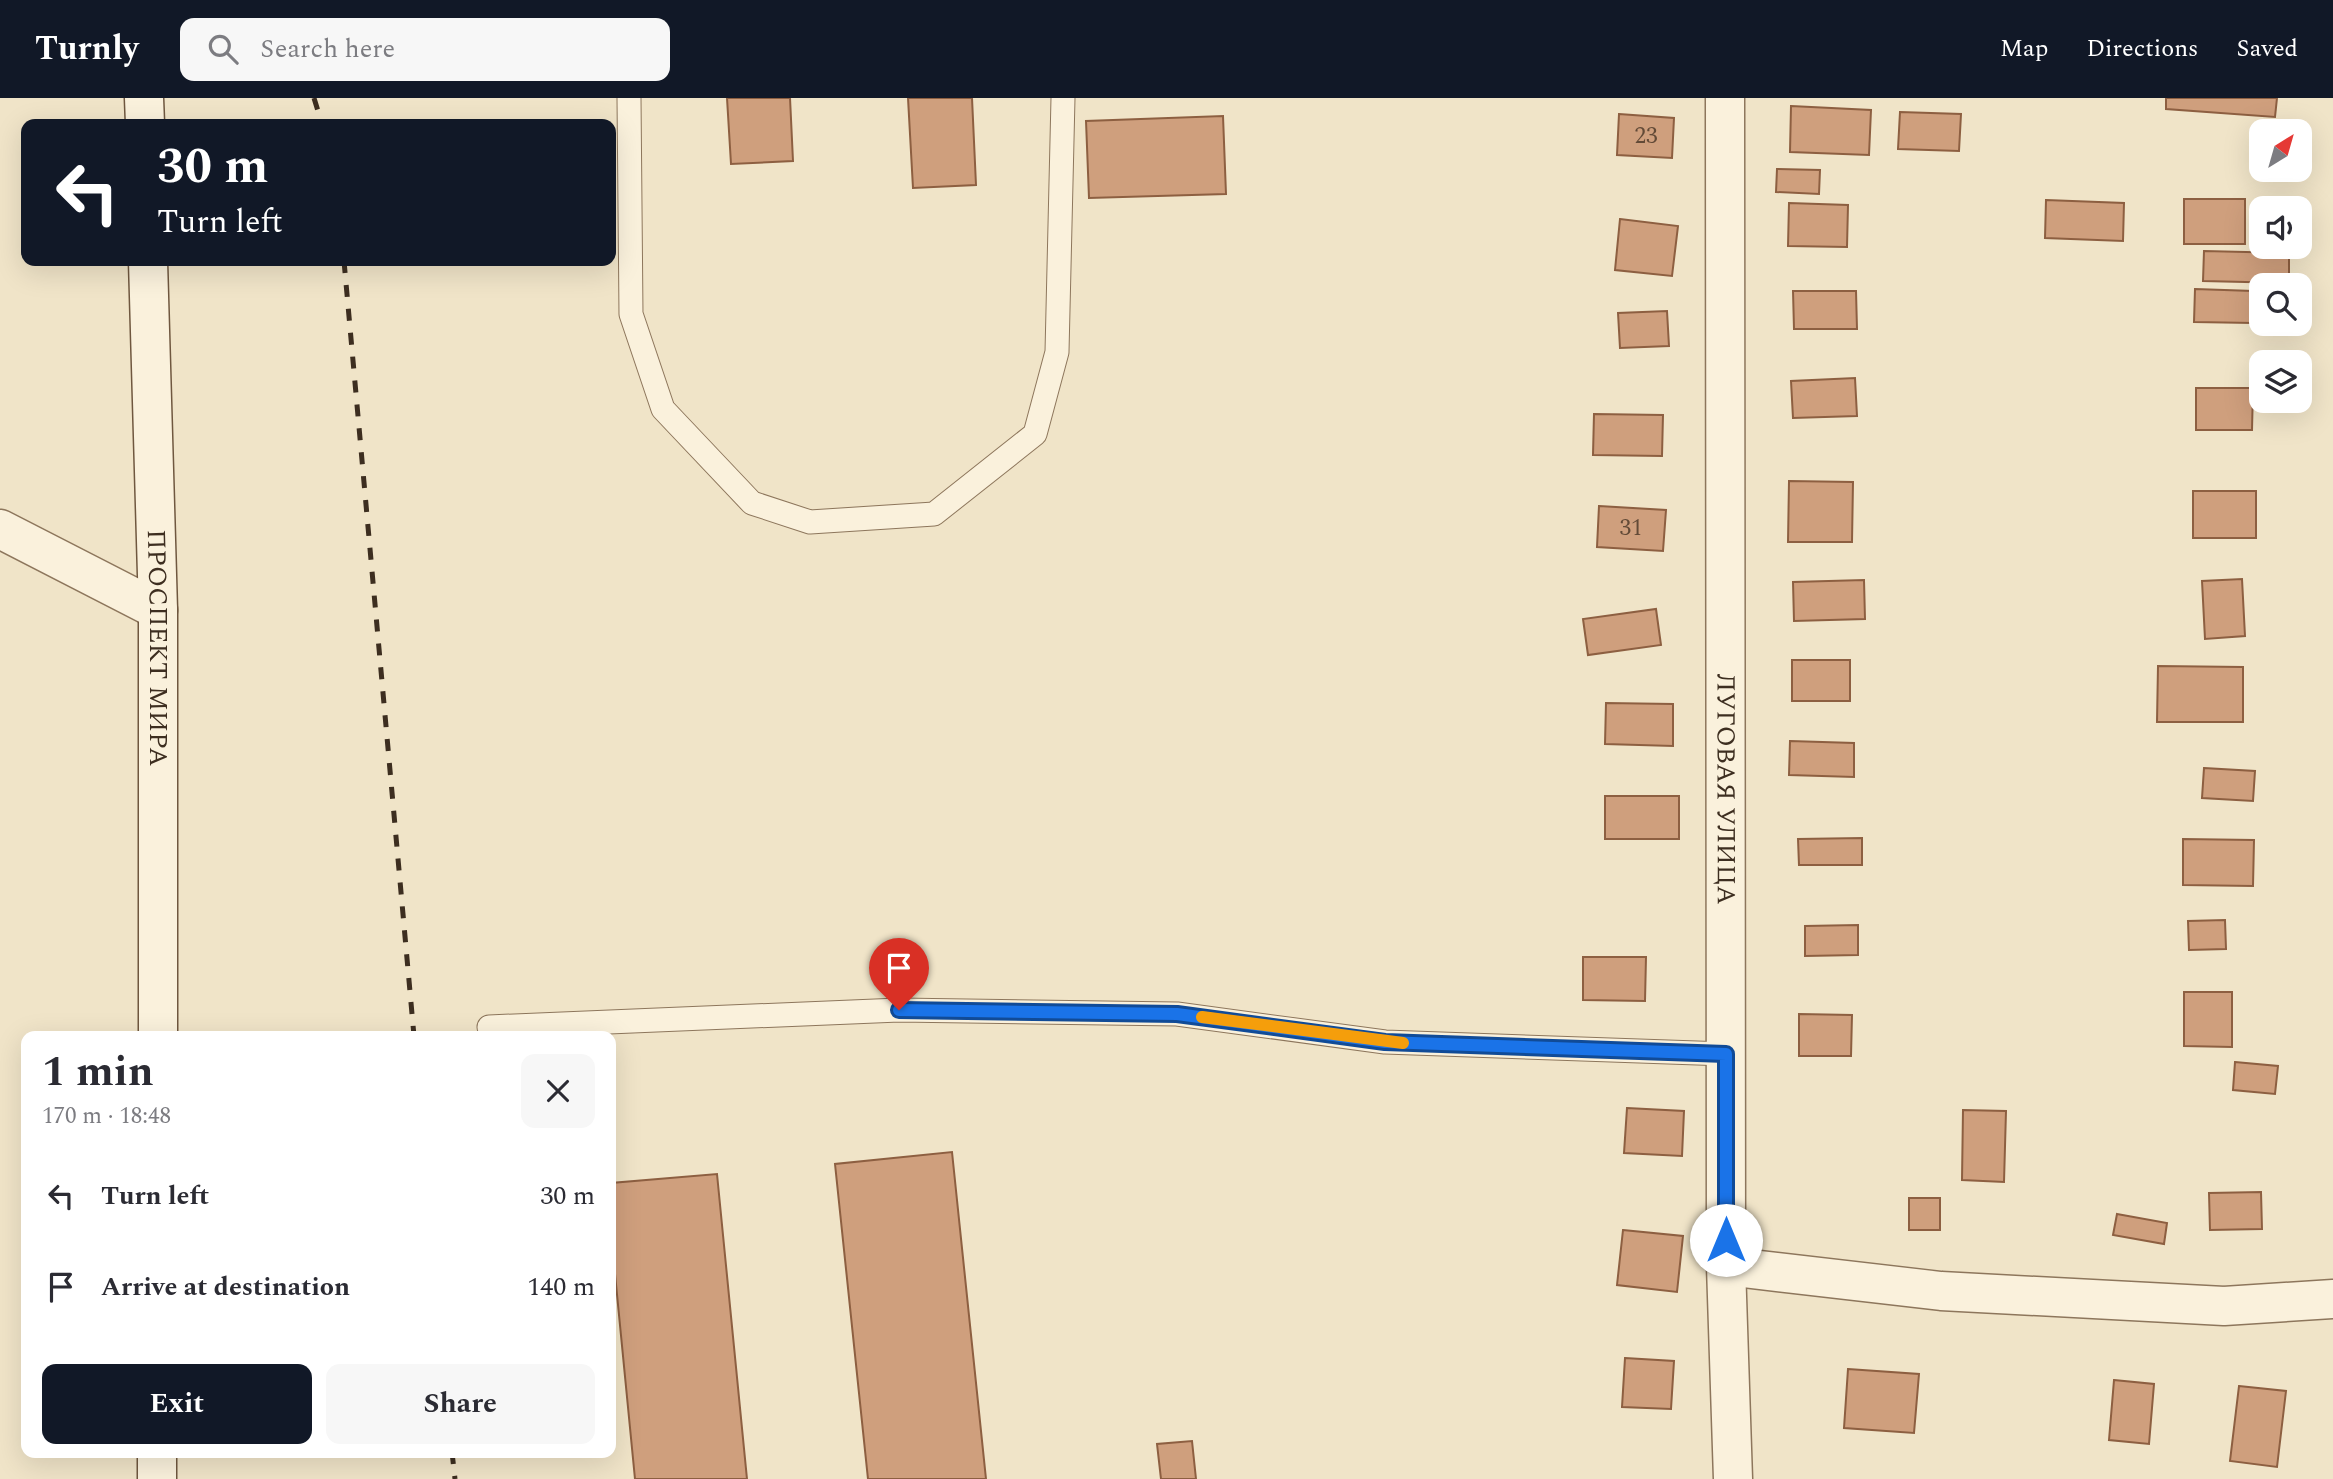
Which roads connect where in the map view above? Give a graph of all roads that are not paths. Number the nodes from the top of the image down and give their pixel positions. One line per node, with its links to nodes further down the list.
1 (144, 98): 5 (street)
2 (629, 98): 3 (lane)
3 (1063, 98)
4 (1725, 98): 11 (street, ЛУГОВАЯ УЛИЦА)
5 (145, 119)
6 (148, 266): 8 (street, ПРОСПЕКТ МИРА)
7 (0, 529): 8 (street)
8 (158, 610): 10 (street, ПРОСПЕКТ МИРА)
9 (489, 1027): 11 (lane)
10 (158, 1031)
11 (1726, 1054): 12 (street, ЛУГОВАЯ УЛИЦА)
12 (1726, 1266): 13 (street); 16 (street, ЛУГОВАЯ УЛИЦА)
13 (2333, 1299)
14 (158, 1458): 15 (street)
15 (157, 1479)
16 (1733, 1479)

